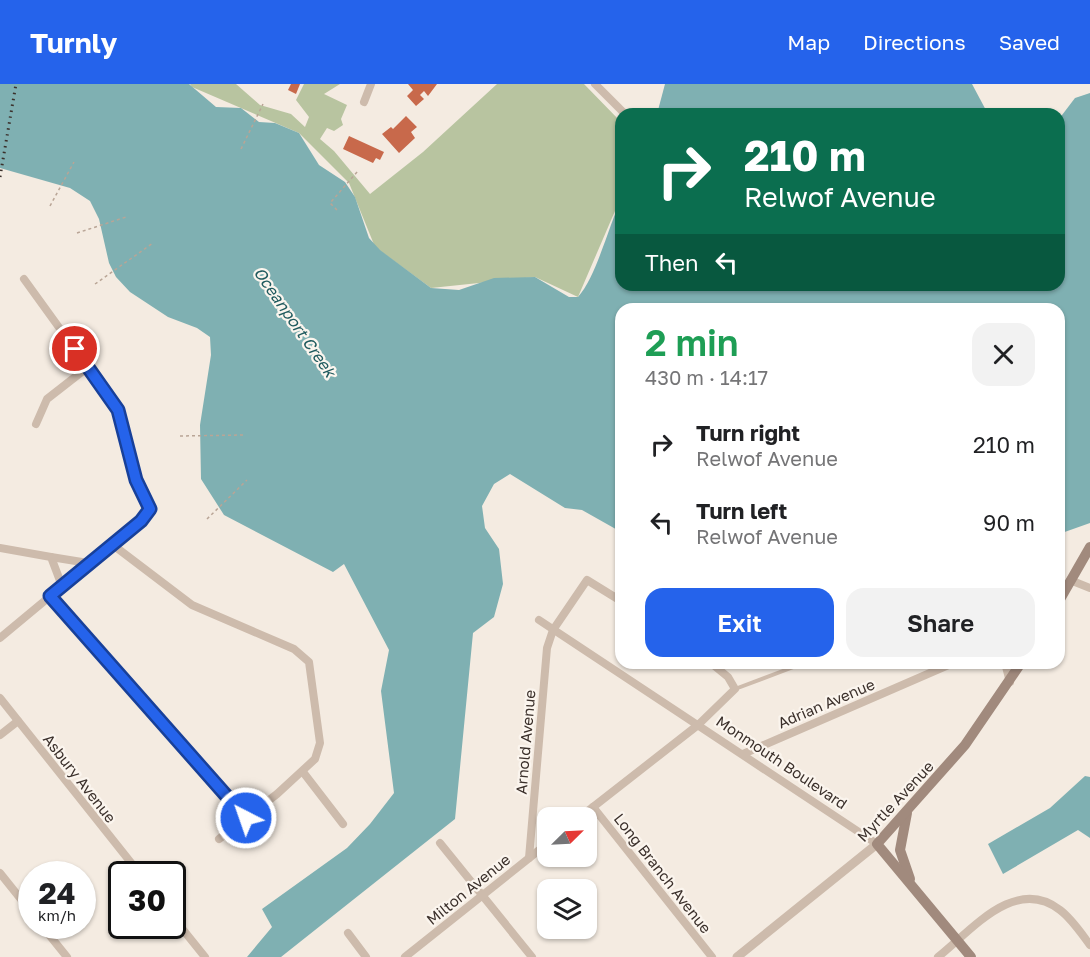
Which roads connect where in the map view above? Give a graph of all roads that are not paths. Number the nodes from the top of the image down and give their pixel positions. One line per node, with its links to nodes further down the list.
1 (371, 84): 3 (street)
2 (595, 84): 4 (street)
3 (364, 102)
4 (619, 108)
5 (24, 279): 6 (street)
6 (88, 367): 7 (street); 8 (street)
7 (36, 424)
8 (113, 544): 12 (street); 34 (street)
9 (1090, 547): 13 (main road)
10 (0, 548): 11 (street)
11 (51, 556): 12 (street); 14 (street)
12 (88, 563): 14 (street)
13 (1070, 580): 15 (street); 16 (main road)
14 (62, 586): 17 (street)
15 (1090, 588)
16 (1065, 590)
17 (50, 596): 21 (street); 38 (street)
18 (615, 597): 20 (street)
19 (539, 620): 20 (street, Monmouth Boulevard)
20 (553, 630): 31 (street, Monmouth Boulevard); 44 (street, Arnold Avenue)
21 (0, 638)
22 (719, 669): 28 (street)
23 (788, 669): 28 (lane)
24 (939, 669): 33 (street, Adrian Avenue)
25 (1007, 669): 27 (street)
26 (1018, 669): 27 (main road, Myrtle Avenue)
27 (1010, 682): 37 (main road, Myrtle Avenue)
28 (735, 689): 31 (street, Monmouth Boulevard)
29 (0, 698): 30 (street, Asbury Avenue)
30 (18, 721): 32 (street); 45 (street, Asbury Avenue)
31 (698, 724): 33 (street, Monmouth Boulevard); 35 (street)
32 (0, 735)
33 (743, 754): 42 (street, Monmouth Boulevard)
34 (303, 772): 38 (street); 39 (street)
35 (593, 807)
36 (597, 812): 60 (street, Long Branch Avenue)
37 (907, 813): 42 (main road, Myrtle Avenue); 47 (main road)
38 (246, 818): 40 (street)
39 (343, 824)
40 (219, 839)
41 (440, 843): 48 (street)
42 (877, 844): 47 (main road, Monmouth Boulevard); 61 (street, Myrtle Avenue)
43 (537, 852): 44 (street, Milton Avenue)
44 (529, 858): 48 (street, Milton Avenue)
45 (130, 861)
46 (0, 873): 49 (street)
47 (913, 888): 53 (main road, Monmouth Boulevard)
48 (482, 895): 58 (street, Milton Avenue); 59 (street)
49 (18, 896)
50 (186, 933): 56 (street)
51 (348, 933): 57 (street)
52 (52, 939): 55 (street)
53 (958, 941): 54 (street); 62 (street); 63 (main road, Monmouth Boulevard)
54 (1090, 945)
55 (67, 957)
56 (205, 957)
57 (366, 957)
58 (405, 957)
59 (532, 957)
60 (712, 957)
61 (736, 957)
62 (938, 957)
63 (971, 957)

